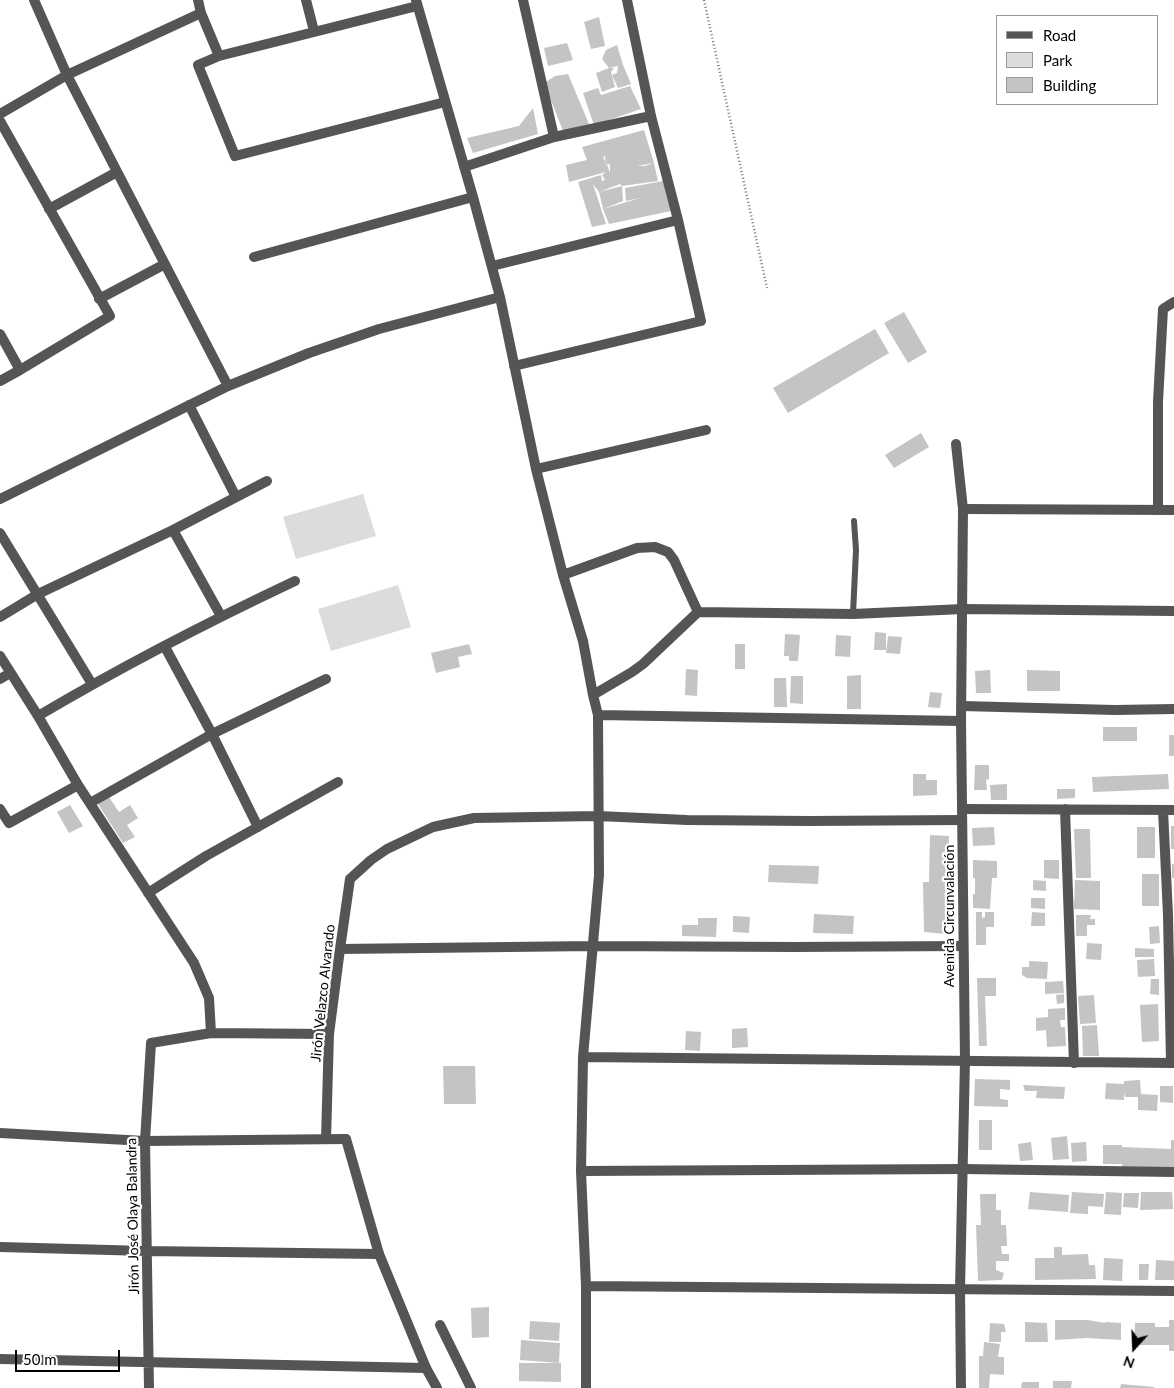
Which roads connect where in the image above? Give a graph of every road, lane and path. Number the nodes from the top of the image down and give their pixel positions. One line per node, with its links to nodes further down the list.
1 (34, 0): 11 (street)
2 (198, 0): 8 (street)
3 (306, 0): 9 (street)
4 (523, 0): 16 (street)
5 (627, 0): 14 (street)
6 (704, 0): 25 (path)
7 (417, 3): 9 (street); 12 (street)
8 (201, 13): 10 (street); 11 (street)
9 (314, 31): 10 (street)
10 (219, 56): 12 (street)
11 (67, 75): 13 (street); 18 (street)
12 (445, 102): 17 (street)
13 (0, 114)
14 (650, 116): 16 (street); 21 (street)
15 (0, 121): 20 (street)
16 (554, 137): 17 (street)
17 (464, 167): 19 (street)
18 (117, 172): 20 (street); 23 (street)
19 (473, 197): 22 (street); 24 (street)
20 (49, 209): 27 (street)
21 (678, 220): 24 (street); 30 (street)
22 (254, 258)
23 (165, 264): 27 (street); 33 (street)
24 (492, 266): 26 (street)
25 (767, 288)
26 (500, 297): 30 (street); 33 (street)
27 (100, 299): 31 (street)
28 (1174, 302): 42 (street)
29 (0, 334): 31 (street)
30 (514, 366): 37 (street)
31 (20, 370): 32 (street)
32 (0, 381)
33 (228, 386): 34 (street)
34 (189, 405): 39 (street); 40 (street)
35 (706, 430): 37 (street)
36 (956, 444): 41 (street, Avenida Circunvalación)
37 (536, 469): 47 (street)
38 (267, 480): 39 (street)
39 (236, 497): 45 (street)
40 (0, 499)
41 (963, 509): 42 (street); 50 (street, Avenida Circunvalación)
42 (1158, 510): 43 (street)
43 (1174, 510)
44 (854, 521): 53 (lane)
45 (173, 530): 49 (street); 54 (street)
46 (0, 534): 49 (street)
47 (563, 575): 51 (street); 62 (street)
48 (295, 581): 54 (street)
49 (38, 594): 55 (street); 61 (street)
50 (963, 609): 52 (street); 53 (street); 63 (street, Avenida Circunvalación)
51 (698, 612): 53 (street); 62 (street)
52 (1174, 612)
53 (853, 614)
54 (221, 616): 56 (street)
55 (0, 617)
56 (165, 647): 61 (street); 68 (street)
57 (0, 656): 58 (street)
58 (10, 673): 60 (street); 65 (street)
59 (326, 678): 68 (street)
60 (0, 679)
61 (92, 684): 65 (street)
62 (593, 696): 66 (street)
63 (962, 706): 64 (street); 67 (street, Avenida Circunvalación)
64 (1174, 709)
65 (38, 716): 70 (street)
66 (598, 716): 67 (street); 76 (street)
67 (961, 720): 73 (street, Avenida Circunvalación)
68 (212, 734): 71 (street); 78 (street)
69 (338, 782): 78 (street)
70 (78, 785): 71 (street); 72 (street)
71 (90, 803): 79 (street)
72 (0, 809)
73 (962, 809): 74 (street); 77 (street, Avenida Circunvalación)
74 (1065, 809): 75 (street); 87 (street)
75 (1169, 810): 88 (street)
76 (598, 816): 77 (street, Jirón Velazco Alvarado); 80 (street); 82 (street, Jirón Velazco Alvarado)
77 (962, 820): 81 (street, Avenida Circunvalación)
78 (258, 827): 79 (street)
79 (148, 893): 83 (street)
80 (593, 946): 81 (street); 82 (street); 85 (street)
81 (963, 946): 86 (street, Avenida Circunvalación)
82 (340, 949): 84 (street, Jirón Velazco Alvarado)
83 (211, 1033): 84 (street); 91 (street, Jirón José Olaya Balandra)
84 (329, 1034): 90 (street, Jirón Velazco Alvarado)
85 (583, 1057): 86 (street); 93 (street)
86 (964, 1060): 87 (street); 92 (street, Avenida Circunvalación)
87 (1074, 1063): 88 (street)
88 (1172, 1063)
89 (0, 1133): 91 (street)
90 (326, 1139): 91 (street); 97 (street)
91 (145, 1140): 96 (street, Jirón José Olaya Balandra)
92 (963, 1169): 93 (street); 94 (street); 99 (street, Avenida Circunvalación)
93 (581, 1171): 98 (street)
94 (1174, 1172)
95 (0, 1247): 96 (street)
96 (146, 1251): 97 (street); 103 (street, Jirón José Olaya Balandra)
97 (379, 1254): 104 (street)
98 (586, 1286): 99 (street); 108 (street)
99 (960, 1289): 100 (street); 109 (street, Avenida Circunvalación)
100 (1174, 1290)
101 (440, 1325): 107 (street)
102 (0, 1359): 103 (street)
103 (150, 1361): 104 (street); 105 (street, Jirón José Olaya Balandra)
104 (426, 1368): 106 (street)
105 (149, 1388)
106 (437, 1388)
107 (471, 1388)
108 (586, 1388)
109 (961, 1388)

